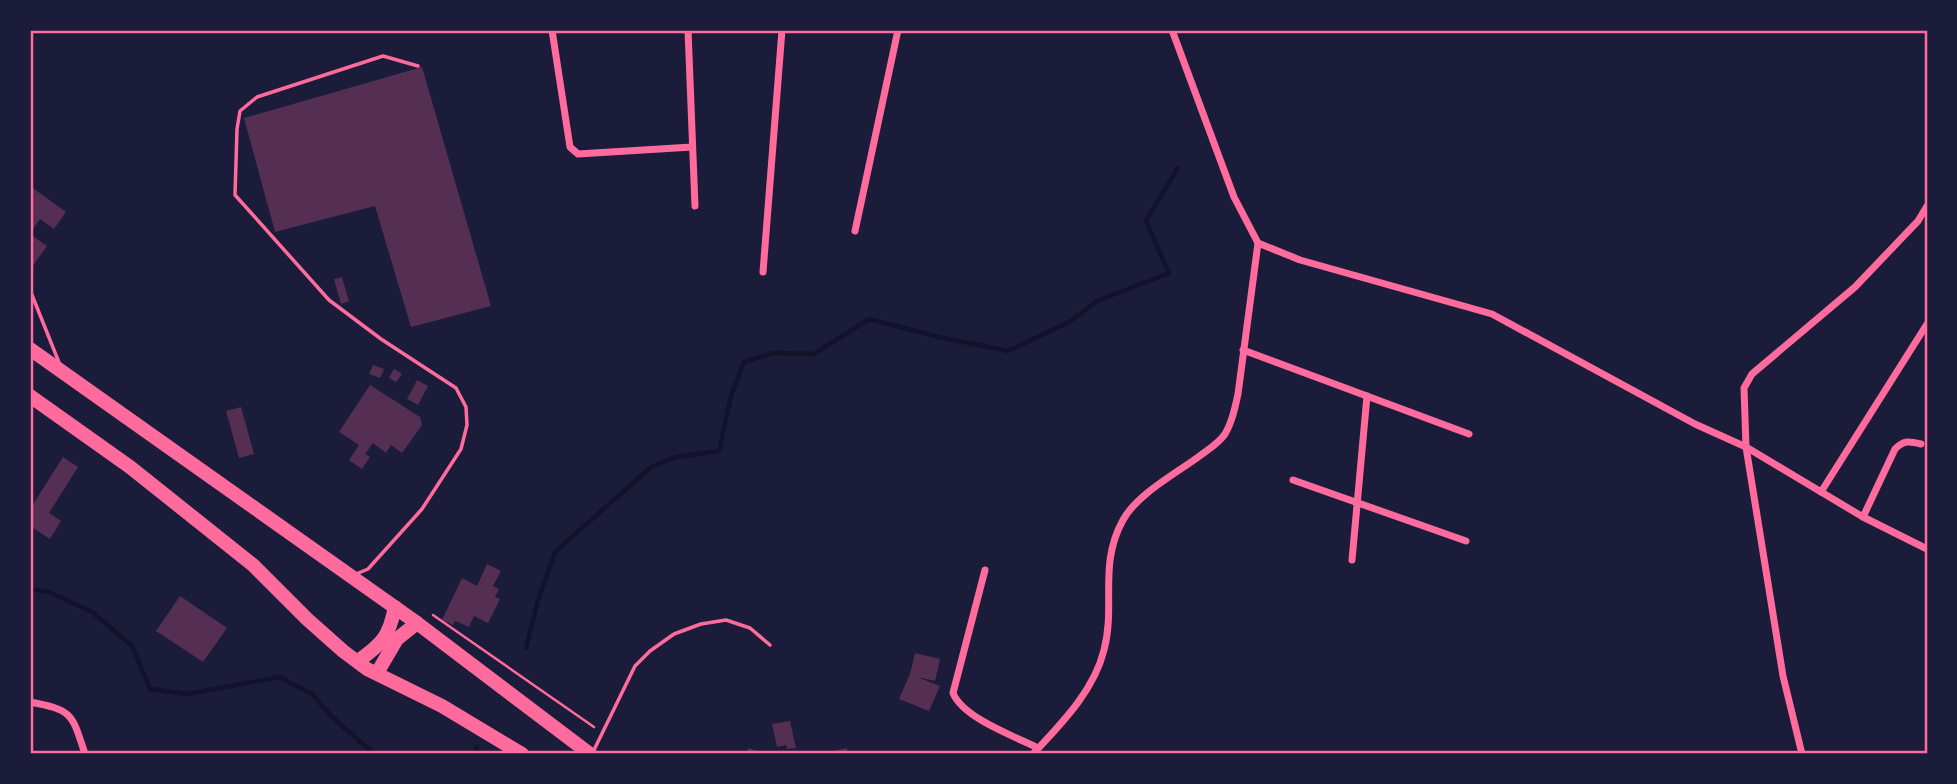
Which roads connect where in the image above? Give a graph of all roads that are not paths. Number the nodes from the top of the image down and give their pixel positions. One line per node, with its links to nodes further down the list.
1 (552, 30): 7 (street)
2 (688, 30): 7 (street)
3 (782, 30): 12 (street)
4 (898, 30): 10 (street)
5 (1172, 30): 11 (street)
6 (418, 66): 31 (lane)
7 (692, 147): 8 (street)
8 (695, 206)
9 (1927, 206): 22 (street)
10 (855, 231)
11 (1258, 243): 16 (street); 22 (street)
12 (763, 272)
13 (30, 290): 17 (lane)
14 (1927, 324): 24 (street)
15 (30, 349): 17 (highway)
16 (1243, 350): 19 (street); 38 (street)
17 (64, 373): 31 (highway)
18 (30, 396): 35 (highway)
19 (1367, 396): 20 (street); 25 (street)
20 (1469, 434)
21 (1921, 444): 26 (street)
22 (1746, 447): 24 (street); 42 (street)
23 (1293, 480): 25 (street)
24 (1821, 492): 26 (street)
25 (1357, 503): 27 (street); 29 (street)
26 (1863, 517): 28 (street)
27 (1466, 541)
28 (1927, 549)
29 (1352, 560)
30 (985, 570): 38 (street)
31 (351, 576): 32 (highway)
32 (395, 607): 33 (highway); 35 (highway)
33 (417, 623): 36 (highway); 41 (highway)
34 (770, 645): 41 (lane)
35 (358, 661): 36 (highway)
36 (377, 673): 40 (highway)
37 (30, 702): 39 (street)
38 (1035, 751)
39 (85, 754)
40 (522, 754)
41 (591, 754)
42 (1802, 754)

